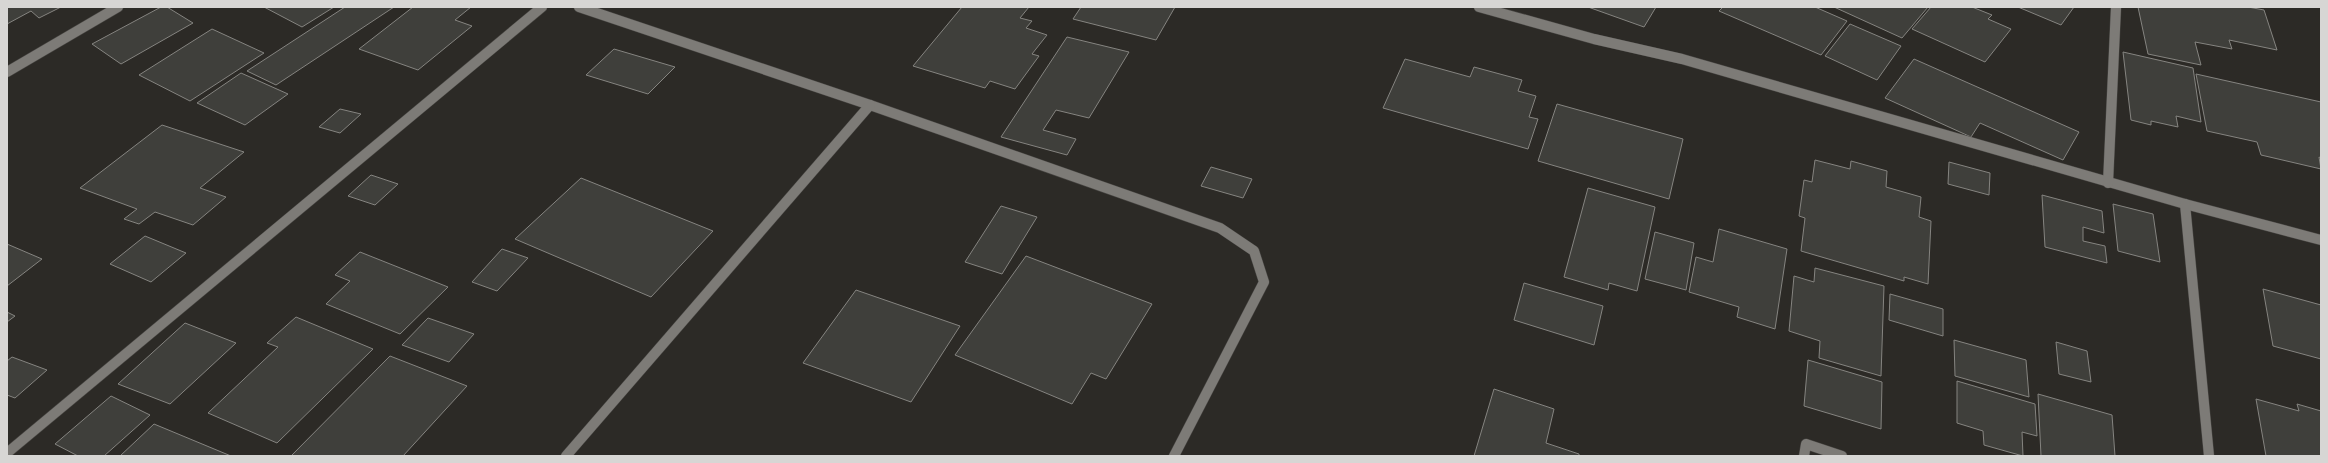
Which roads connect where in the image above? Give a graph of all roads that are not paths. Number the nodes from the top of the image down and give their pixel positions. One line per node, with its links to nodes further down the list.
1 (118, 7): 6 (street)
2 (542, 7): 11 (street)
3 (580, 7): 7 (street)
4 (1479, 7): 8 (street)
5 (2116, 7): 8 (street)
6 (7, 72)
7 (870, 105): 12 (street); 13 (street)
8 (2108, 182): 9 (street)
9 (2185, 204): 10 (street); 16 (street)
10 (2321, 240)
11 (7, 453)
12 (566, 456)
13 (1174, 456)
14 (1804, 456): 15 (street)
15 (1842, 456)
16 (2209, 456)

